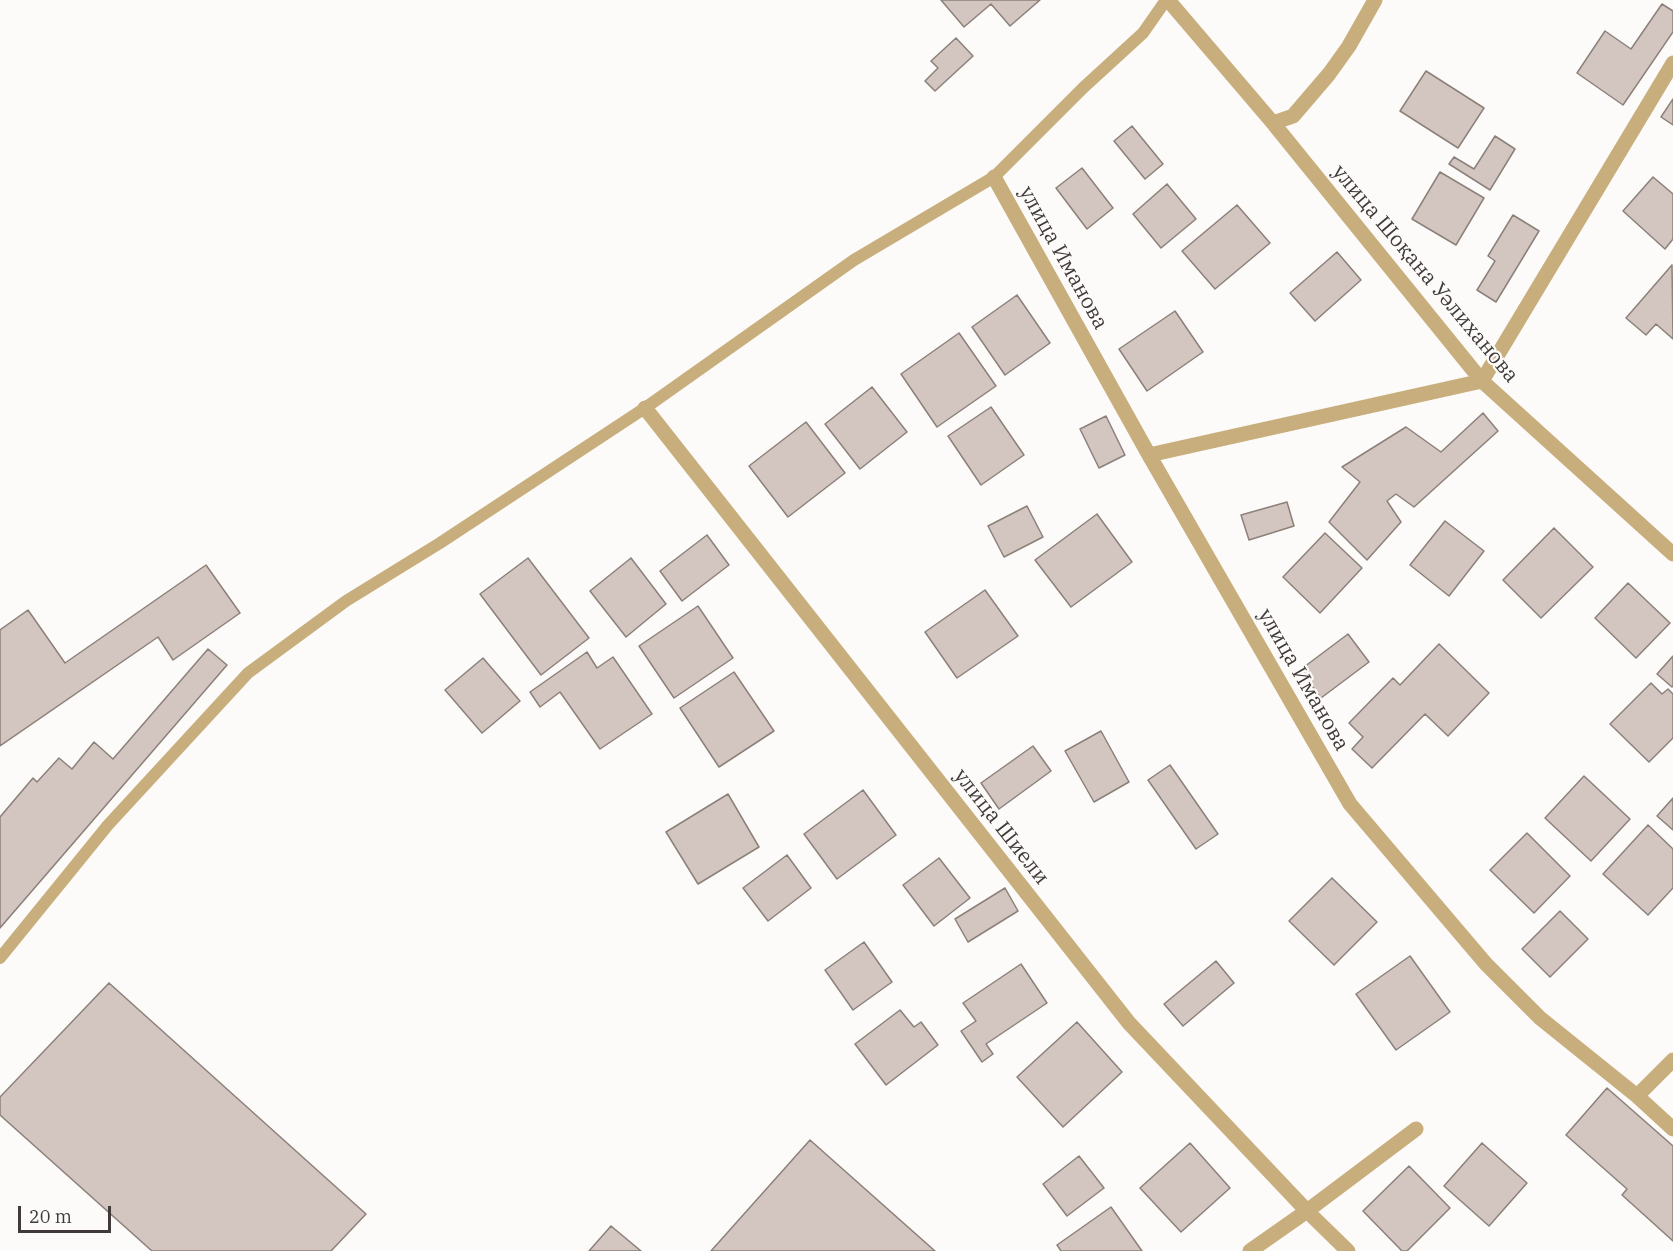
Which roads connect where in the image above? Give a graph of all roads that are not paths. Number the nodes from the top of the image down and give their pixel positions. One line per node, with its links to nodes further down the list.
1 (1167, 0): 4 (street, улица Шоқана Уәлиханова); 5 (lane)
2 (1375, 0): 4 (street)
3 (1673, 63): 6 (street)
4 (1273, 123): 6 (street, улица Шоқана Уәлиханова)
5 (994, 177): 7 (lane); 8 (street, улица Иманова)
6 (1482, 381): 8 (street); 9 (street, улица Шоқана Уәлиханова)
7 (645, 408): 10 (lane); 15 (street, улица Шиели)
8 (1149, 455): 12 (street, улица Иманова)
9 (1673, 554)
10 (0, 958)
11 (1673, 1060): 12 (street)
12 (1637, 1096): 14 (street, улица Иманова)
13 (1416, 1129): 15 (street)
14 (1673, 1129)
15 (1306, 1211): 16 (street); 17 (street, улица Шиели)
16 (1250, 1251)
17 (1348, 1251)

